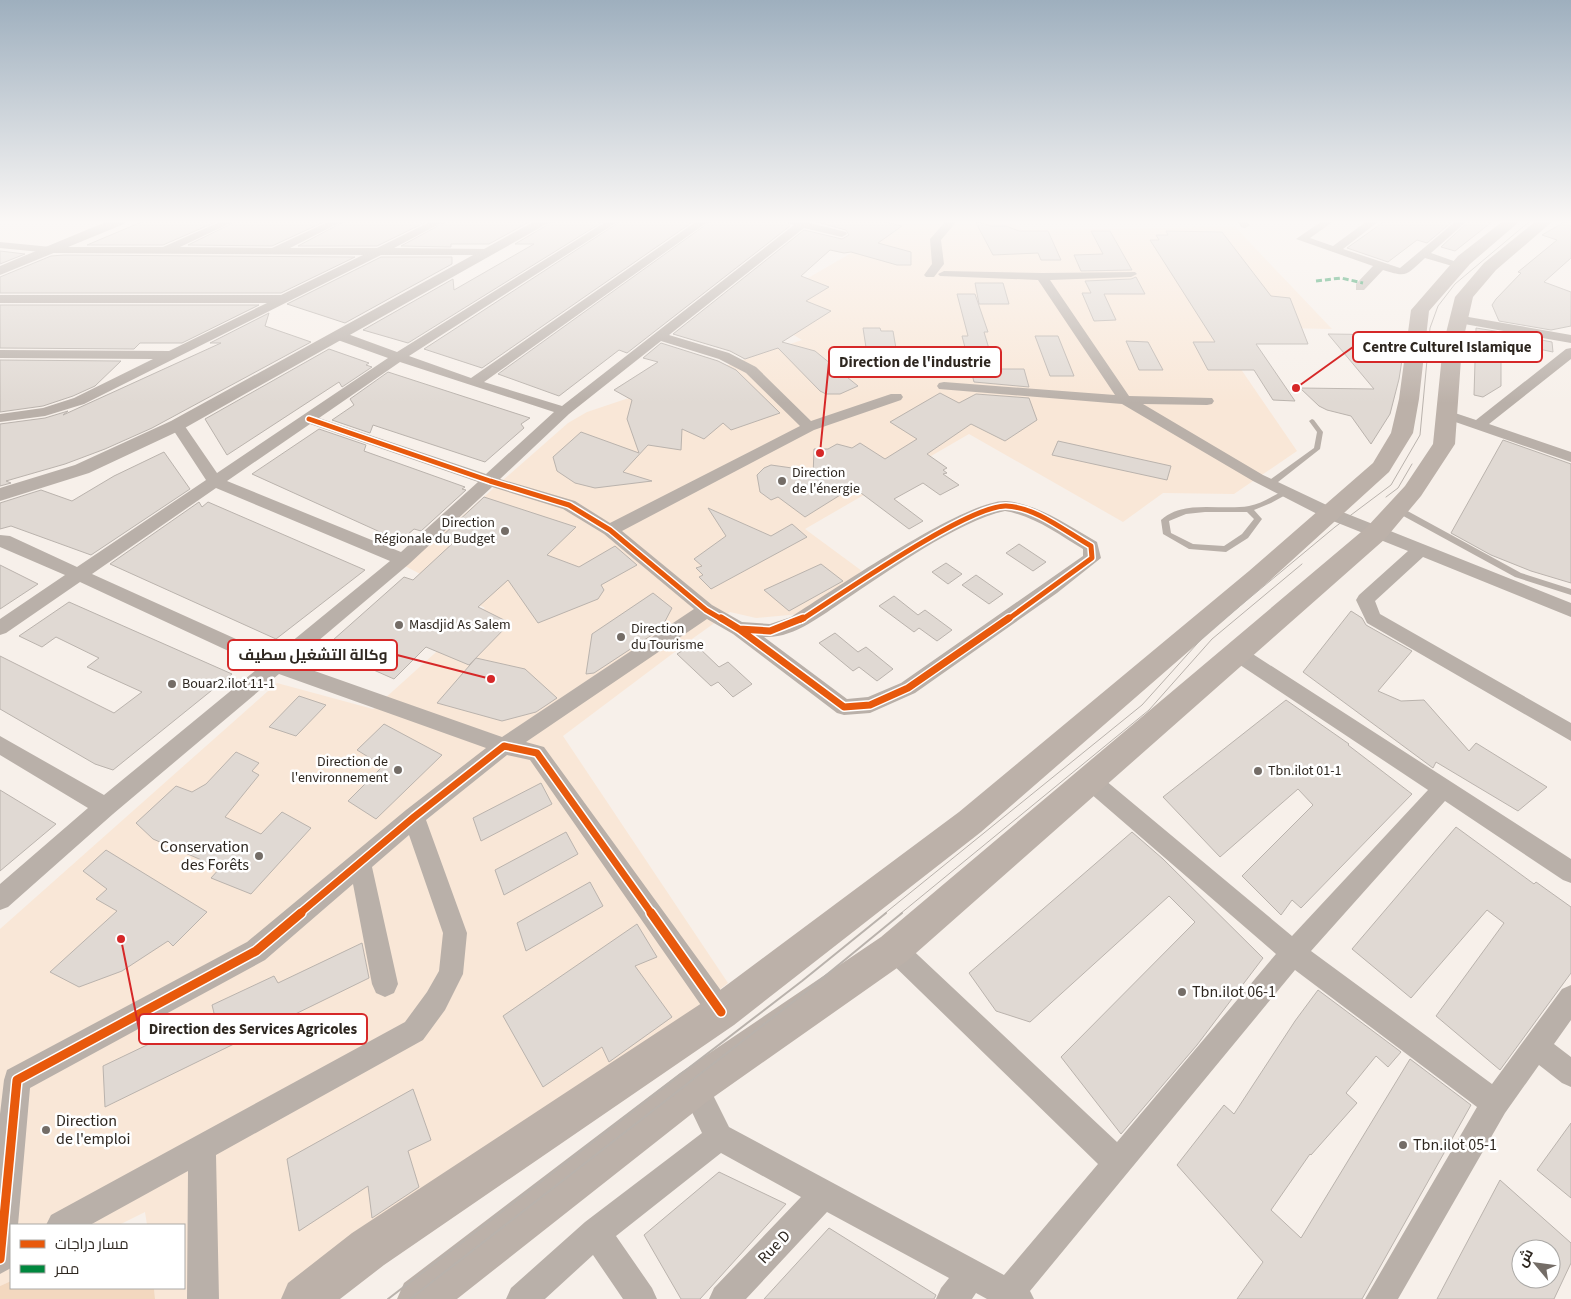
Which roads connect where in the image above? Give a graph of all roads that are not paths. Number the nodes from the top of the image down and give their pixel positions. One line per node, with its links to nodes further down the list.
1 (323, 282): 14 (street)
2 (436, 282): 16 (street)
3 (518, 282): 22 (street)
4 (618, 282): 23 (street)
5 (726, 282): 17 (street)
6 (931, 282): 7 (street)
7 (952, 282)
8 (1045, 282): 26 (street)
9 (1364, 282): 12 (street)
10 (1445, 282): 44 (main road)
11 (1478, 282): 15 (main road)
12 (1360, 286)
13 (0, 299): 14 (street)
14 (289, 299): 21 (street)
15 (1457, 319): 18 (street); 29 (main road)
16 (340, 336): 22 (street); 34 (street)
17 (659, 336): 28 (street); 35 (street)
18 (1571, 339)
19 (1571, 352): 33 (street)
20 (0, 354): 21 (street)
21 (176, 355): 30 (street)
22 (398, 357): 23 (street); 31 (street)
23 (473, 383): 28 (street)
24 (944, 386): 26 (street)
25 (896, 397): 35 (street)
26 (1125, 400): 27 (street); 39 (street)
27 (1207, 401)
28 (564, 411): 37 (street)
29 (1446, 414): 33 (street); 43 (main road)
30 (0, 418)
31 (309, 418): 37 (street); 38 (street)
32 (1312, 421): 39 (lane)
33 (1478, 424): 36 (street)
34 (177, 425): 38 (street); 41 (street)
35 (809, 427): 45 (street)
36 (1571, 457)
37 (490, 481): 45 (street); 49 (street)
38 (215, 482): 49 (street); 50 (street)
39 (1270, 484): 40 (street)
40 (1287, 492): 42 (lane); 44 (street)
41 (0, 495)
42 (1249, 509): 42 (lane)
43 (1399, 510): 46 (main road); 51 (lane)
44 (1329, 513): 46 (street); 72 (main road)
45 (610, 530): 52 (street)
46 (1376, 533): 48 (street); 56 (main road)
47 (0, 541): 50 (street)
48 (1420, 550): 53 (street); 58 (street)
49 (403, 560): 57 (street)
50 (78, 575): 54 (street); 57 (street)
51 (1571, 592)
52 (706, 610): 55 (street); 60 (street)
53 (1571, 610)
54 (0, 628)
55 (739, 629): 55 (street)
56 (1238, 654): 61 (main road); 62 (street)
57 (276, 664): 60 (street); 63 (street)
58 (1571, 733)
59 (0, 745): 63 (street)
60 (504, 746): 64 (street); 72 (street)
61 (1091, 781): 68 (main road); 69 (street)
62 (1443, 788): 66 (street); 69 (street)
63 (105, 807): 67 (street)
64 (414, 817): 65 (street); 78 (street)
65 (360, 863): 70 (street); 83 (street)
66 (1571, 872)
67 (0, 899)
68 (894, 949): 75 (main road); 79 (street)
69 (1293, 953): 76 (street); 79 (street)
70 (385, 984)
71 (1571, 998): 73 (street)
72 (721, 1012): 87 (main road)
73 (1536, 1046): 74 (street); 76 (street)
74 (1571, 1074)
75 (694, 1087): 77 (street); 88 (main road)
76 (1495, 1103): 93 (street)
77 (719, 1137): 80 (street); 82 (street)
78 (202, 1146): 81 (street); 86 (street)
79 (1118, 1163): 85 (street)
80 (824, 1194): 84 (street); 91 (street, Rue D)
81 (63, 1224)
82 (596, 1233): 89 (street); 90 (street)
83 (0, 1259)
84 (972, 1274): 85 (street); 92 (street)
85 (1013, 1296)
86 (203, 1299)
87 (304, 1299)
88 (420, 1299)
89 (522, 1299)
90 (641, 1299)
91 (725, 1299)
92 (952, 1299)
93 (1381, 1299)

